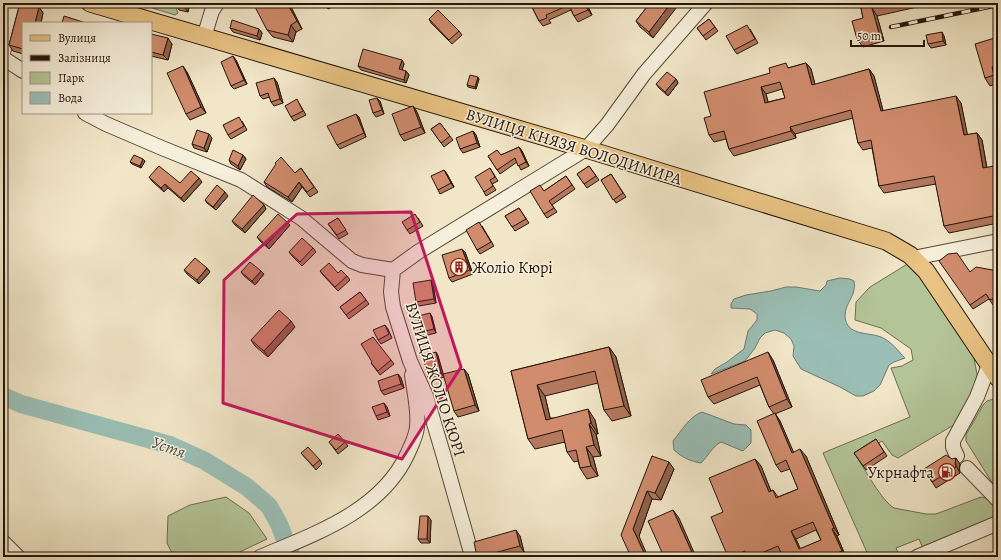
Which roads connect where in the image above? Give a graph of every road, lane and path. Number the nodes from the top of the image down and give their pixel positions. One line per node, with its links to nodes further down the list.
1 (16, 3): 9 (street)
2 (90, 3): 5 (main road, ВУЛИЦЯ КНЯЗЯ ВОЛОДИМИРА)
3 (216, 3): 8 (street)
4 (706, 3): 13 (street)
5 (124, 18): 6 (main road, ВУЛИЦЯ КНЯЗЯ ВОЛОДИМИРА)
6 (141, 22)
7 (152, 25): 8 (main road, ВУЛИЦЯ КНЯЗЯ ВОЛОДИМИРА)
8 (204, 37): 13 (main road, ВУЛИЦЯ КНЯЗЯ ВОЛОДИМИРА)
9 (3, 53)
10 (3, 58): 11 (street)
11 (22, 70)
12 (87, 114): 16 (street)
13 (586, 149): 15 (main road, ВУЛИЦЯ КНЯЗЯ ВОЛОДИМИРА); 16 (street)
14 (998, 244): 15 (street)
15 (913, 258): 18 (main road, ВУЛИЦЯ КНЯЗЯ ВОЛОДИМИРА)
16 (393, 270): 17 (street, ВУЛИЦЯ ЖОЛІО КЮРІ)
17 (410, 361): 24 (street, ВУЛИЦЯ ЖОЛІО КЮРІ); 26 (street)
18 (994, 372): 19 (street)
19 (957, 456)
20 (967, 468): 21 (street)
21 (998, 500)
22 (998, 523): 27 (street)
23 (3, 542): 25 (street)
24 (472, 556)
25 (18, 557)
26 (260, 557)
27 (917, 557)

